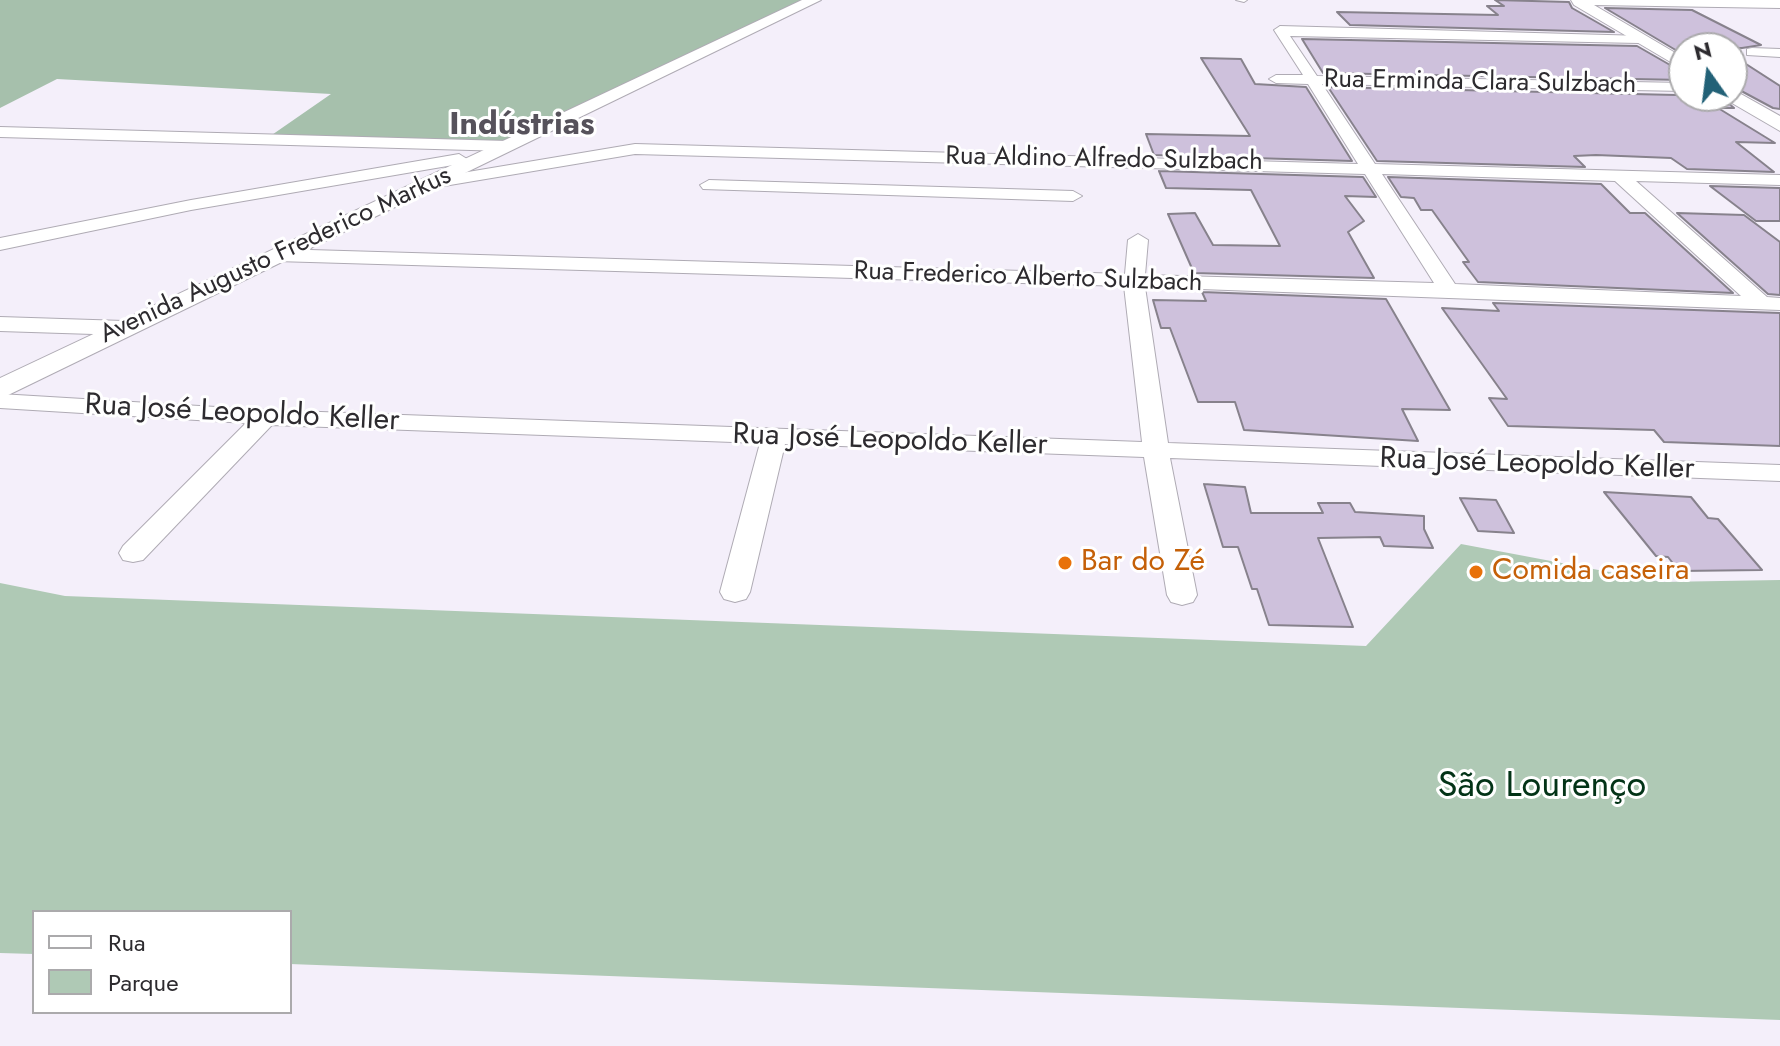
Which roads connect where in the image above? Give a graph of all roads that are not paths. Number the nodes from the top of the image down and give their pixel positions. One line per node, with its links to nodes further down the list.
1 (814, 0): 14 (street, Avenida Augusto Frederico Markus)
2 (1577, 0): 3 (street); 4 (street)
3 (1780, 4)
4 (1639, 39): 7 (street); 9 (street)
5 (1752, 52): 6 (street)
6 (1780, 53)
7 (1668, 56)
8 (1276, 79): 9 (street, Rua Erminda Clara Sulzbach)
9 (1315, 80): 10 (street, Rua Erminda Clara Sulzbach); 16 (street)
10 (1668, 87)
11 (1748, 105): 12 (street)
12 (1780, 125)
13 (0, 132): 14 (street)
14 (499, 150): 19 (street, Avenida Augusto Frederico Markus); 24 (street)
15 (910, 155): 16 (street, Rua Aldino Alfredo Sulzbach); 19 (street, Rua Aldino Alfredo Sulzbach); 21 (street)
16 (1370, 167): 17 (street, Rua Aldino Alfredo Sulzbach); 27 (street)
17 (1619, 175): 18 (street, Rua Aldino Alfredo Sulzbach); 28 (street)
18 (1780, 180)
19 (432, 183): 25 (street, Avenida Augusto Frederico Markus)
20 (709, 185): 21 (street)
21 (902, 191): 22 (street)
22 (1073, 196)
23 (1138, 240): 26 (street)
24 (0, 244)
25 (276, 255): 26 (street, Rua Frederico Alberto Sulzbach); 31 (street, Avenida Augusto Frederico Markus)
26 (1134, 281): 27 (street, Rua Frederico Alberto Sulzbach); 37 (street)
27 (1449, 290): 28 (street, Rua Frederico Alberto Sulzbach)
28 (1771, 304)
29 (0, 324): 30 (street)
30 (60, 326): 31 (street); 32 (street)
31 (124, 328): 33 (street, Avenida Augusto Frederico Markus)
32 (0, 344)
33 (0, 390)
34 (0, 401): 35 (street, Rua José Leopoldo Keller)
35 (266, 417): 36 (street, Rua José Leopoldo Keller); 39 (street)
36 (774, 436): 37 (street, Rua José Leopoldo Keller); 40 (street)
37 (1156, 452): 38 (street, Rua José Leopoldo Keller); 41 (street)
38 (1780, 473)
39 (133, 553)
40 (735, 592)
41 (1182, 595)

